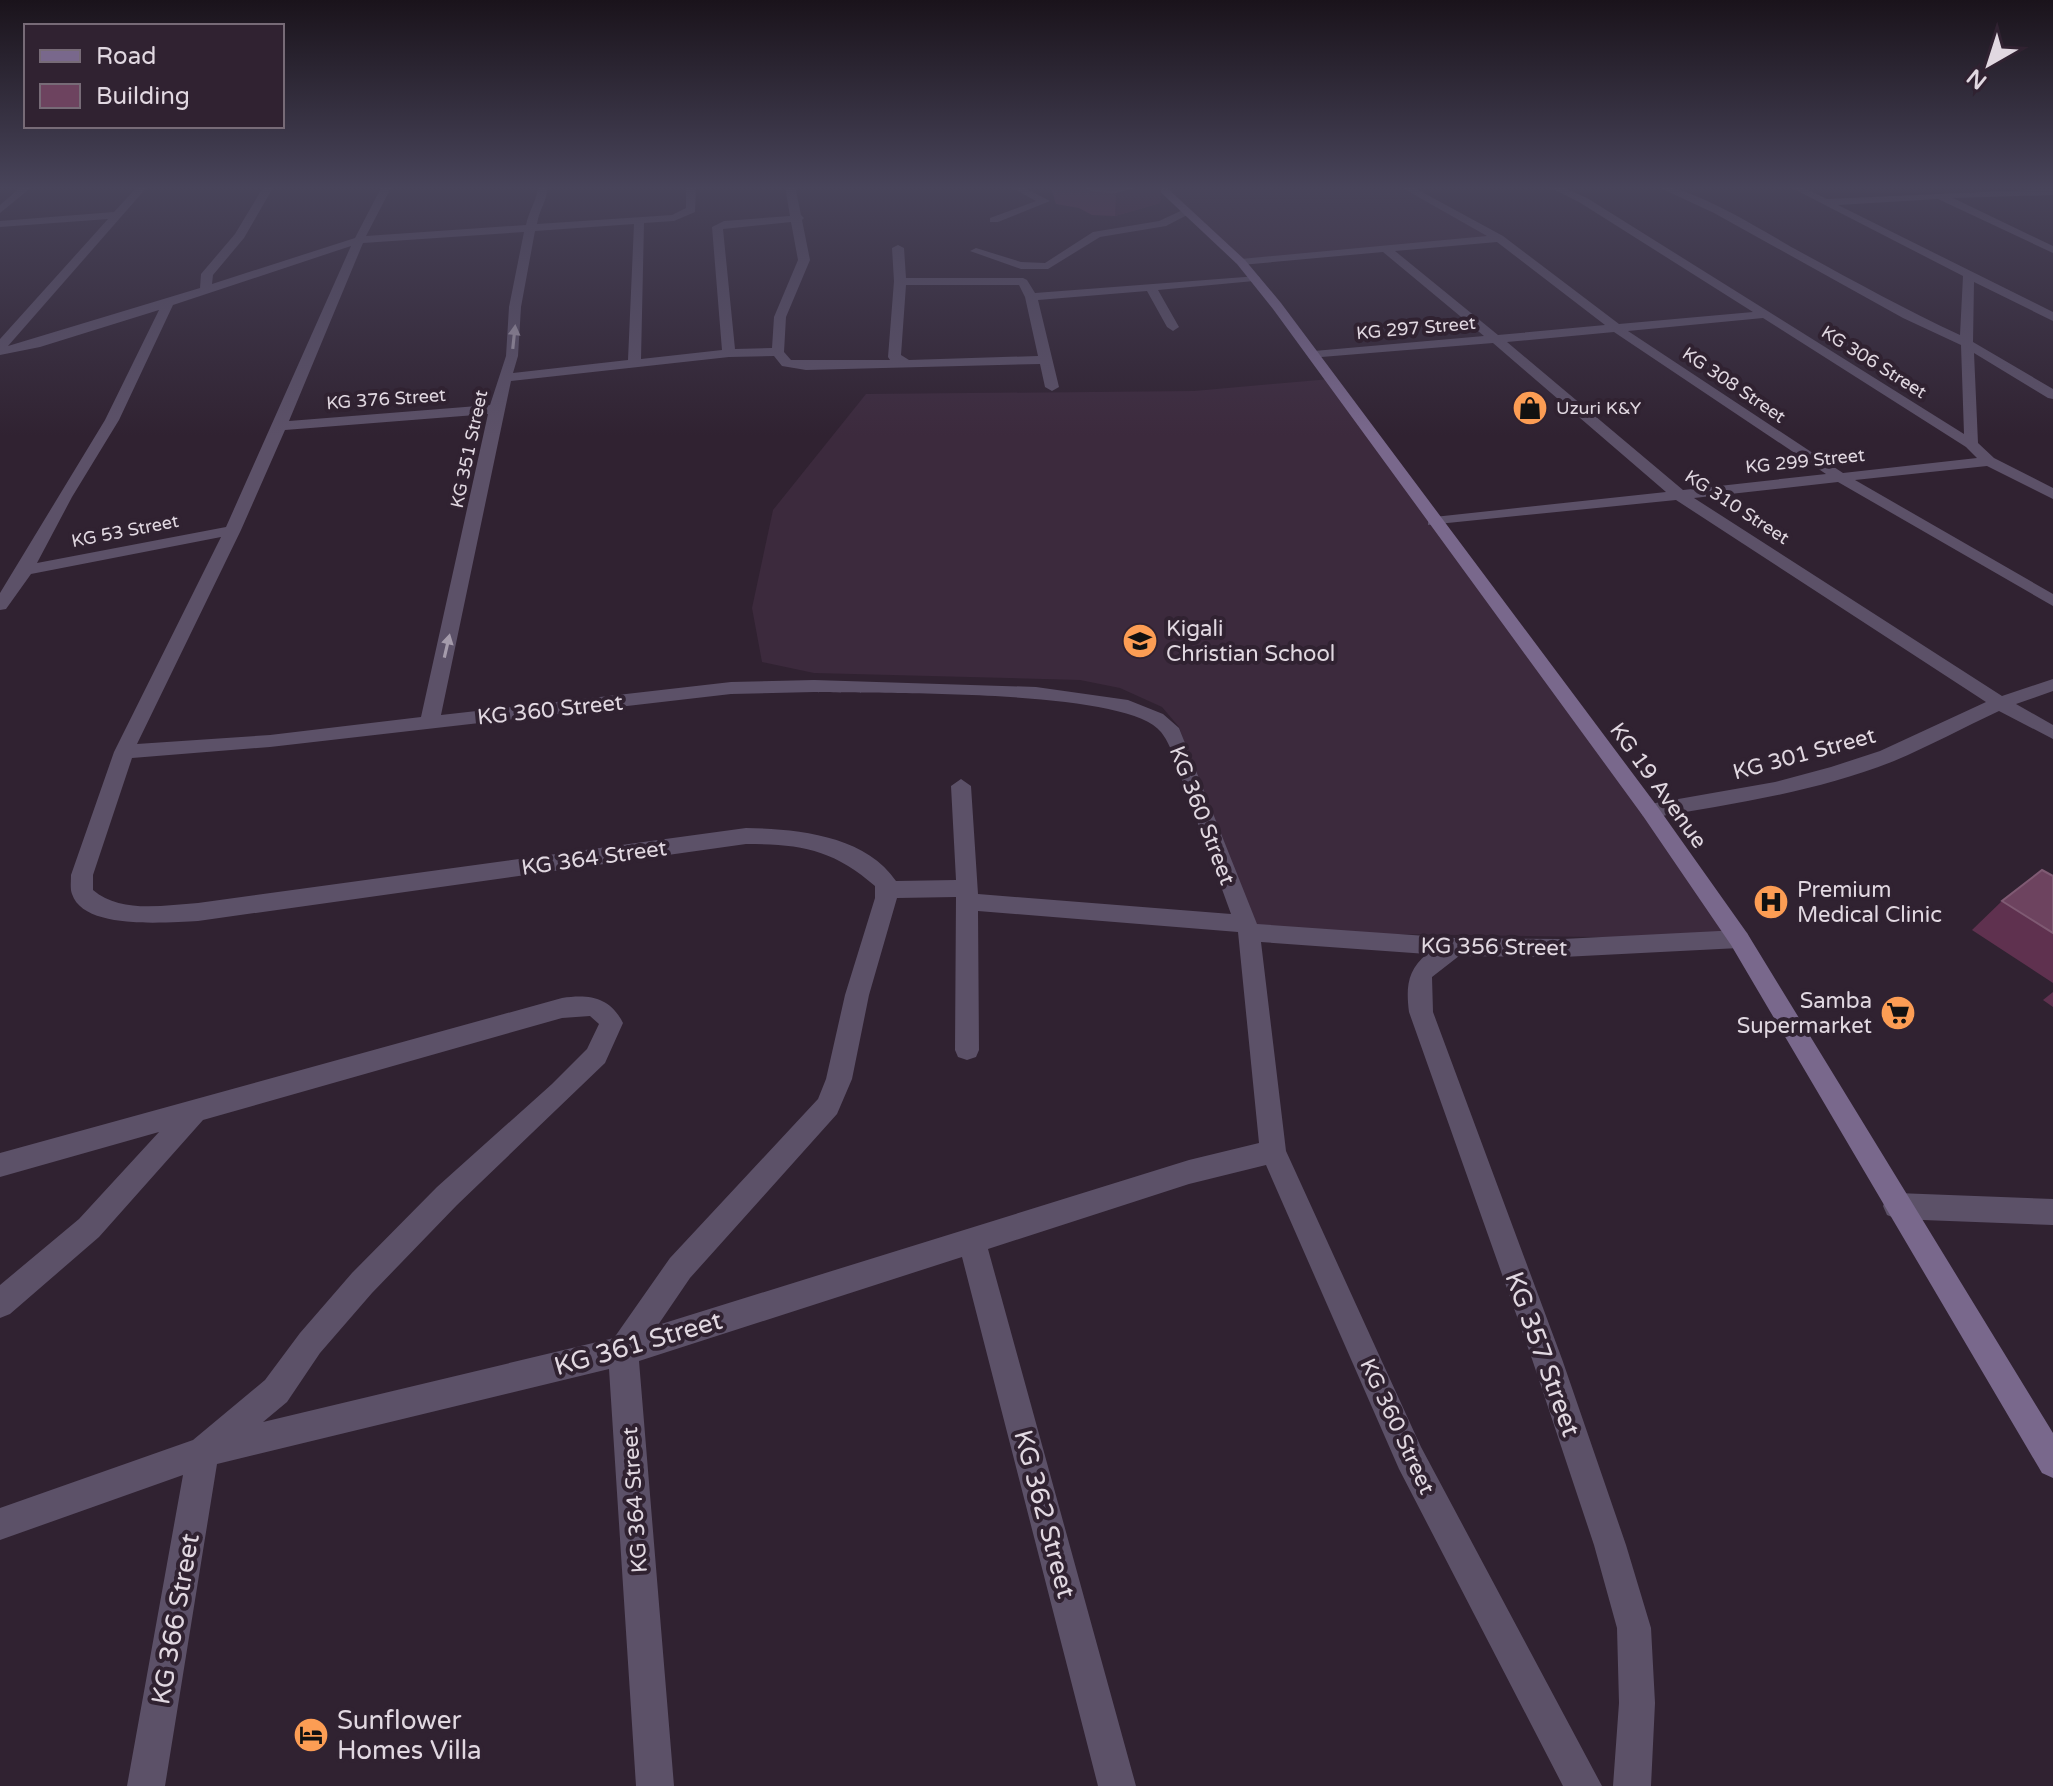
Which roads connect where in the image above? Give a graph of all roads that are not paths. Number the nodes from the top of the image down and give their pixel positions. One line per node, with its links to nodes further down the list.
1 (71, 269): 29 (street)
2 (211, 269): 20 (street)
3 (269, 269): 20 (street)
4 (346, 269): 40 (street, KG 364 Street)
5 (523, 269): 36 (street, KG 351 Street, one-way to 5)
6 (637, 269): 35 (street)
7 (721, 269): 31 (street)
8 (800, 269): 30 (street)
9 (899, 269): 18 (street)
10 (1252, 269): 16 (street)
11 (1411, 269): 27 (street, KG 310 Street)
12 (1540, 269): 26 (street, KG 308 Street)
13 (1690, 269): 23 (street, KG 306 Street)
14 (1824, 269): 28 (street)
15 (1956, 269): 17 (street)
16 (1248, 270): 19 (street); 32 (main road, KG 19 Avenue)
17 (1969, 276): 24 (street); 28 (street)
18 (900, 281): 21 (street); 34 (street)
19 (1151, 288): 21 (street); 25 (street)
20 (206, 290): 22 (street)
21 (1031, 297): 33 (street)
22 (168, 303): 29 (street); 48 (street)
23 (1761, 315): 26 (street, KG 297 Street); 41 (street, KG 306 Street)
24 (2053, 317)
25 (1173, 327)
26 (1616, 328): 27 (street, KG 297 Street); 43 (street, KG 308 Street)
27 (1498, 339): 32 (street, KG 297 Street); 45 (street, KG 310 Street)
28 (1966, 343): 38 (street); 41 (street)
29 (0, 349)
30 (778, 352): 31 (street); 34 (street)
31 (729, 353): 35 (street)
32 (1314, 355): 46 (main road, KG 19 Avenue)
33 (1046, 360): 34 (street); 37 (street)
34 (904, 362)
35 (634, 364): 36 (street)
36 (505, 378): 39 (street, KG 351 Street)
37 (1052, 387)
38 (2053, 395)
39 (496, 409): 40 (street, KG 376 Street); 53 (street, KG 351 Street, one-way to 39)
40 (279, 426): 47 (street, KG 364 Street)
41 (1971, 444): 42 (street, KG 306 Street)
42 (1989, 461): 43 (street, KG 299 Street); 44 (street, KG 306 Street)
43 (1841, 477): 45 (street, KG 299 Street); 49 (street, KG 308 Street)
44 (2053, 494)
45 (1679, 495): 46 (street, KG 299 Street); 52 (street, KG 310 Street)
46 (1434, 522): 57 (main road, KG 19 Avenue)
47 (233, 530): 48 (street, KG 53 Street); 55 (street, KG 364 Street)
48 (25, 570): 50 (street)
49 (2053, 601)
50 (0, 605)
51 (2053, 685): 52 (street, KG 301 Street)
52 (2000, 703): 54 (street, KG 310 Street); 57 (street, KG 301 Street)
53 (430, 722): 55 (street, KG 360 Street); 60 (street, KG 360 Street)
54 (2053, 733)
55 (124, 752): 58 (street, KG 364 Street)
56 (961, 786): 59 (street)
57 (1650, 811): 61 (main road, KG 19 Avenue)
58 (886, 890): 59 (street, KG 356 Street); 71 (street)
59 (967, 895): 60 (street, KG 356 Street); 63 (street)
60 (1248, 928): 62 (street, KG 356 Street); 65 (street, KG 360 Street)
61 (1739, 939): 62 (street, KG 356 Street); 67 (main road, KG 19 Avenue)
62 (1455, 947): 79 (street, KG 357 Street)
63 (967, 1050)
64 (194, 1112): 66 (street); 70 (street); 72 (street)
65 (1273, 1151): 69 (street, KG 361 Street); 78 (street, KG 360 Street)
66 (0, 1165)
67 (1897, 1206): 68 (street); 73 (main road, KG 19 Avenue)
68 (2053, 1212)
69 (972, 1242): 71 (street, KG 361 Street); 77 (street, KG 362 Street)
70 (0, 1304)
71 (623, 1351): 72 (street, KG 361 Street); 76 (street, KG 364 Street)
72 (203, 1452): 74 (street, KG 361 Street); 75 (street, KG 366 Street)
73 (2053, 1462)
74 (0, 1524)
75 (146, 1786)
76 (655, 1786)
77 (1117, 1786)
78 (1583, 1786)
79 (1632, 1786)

